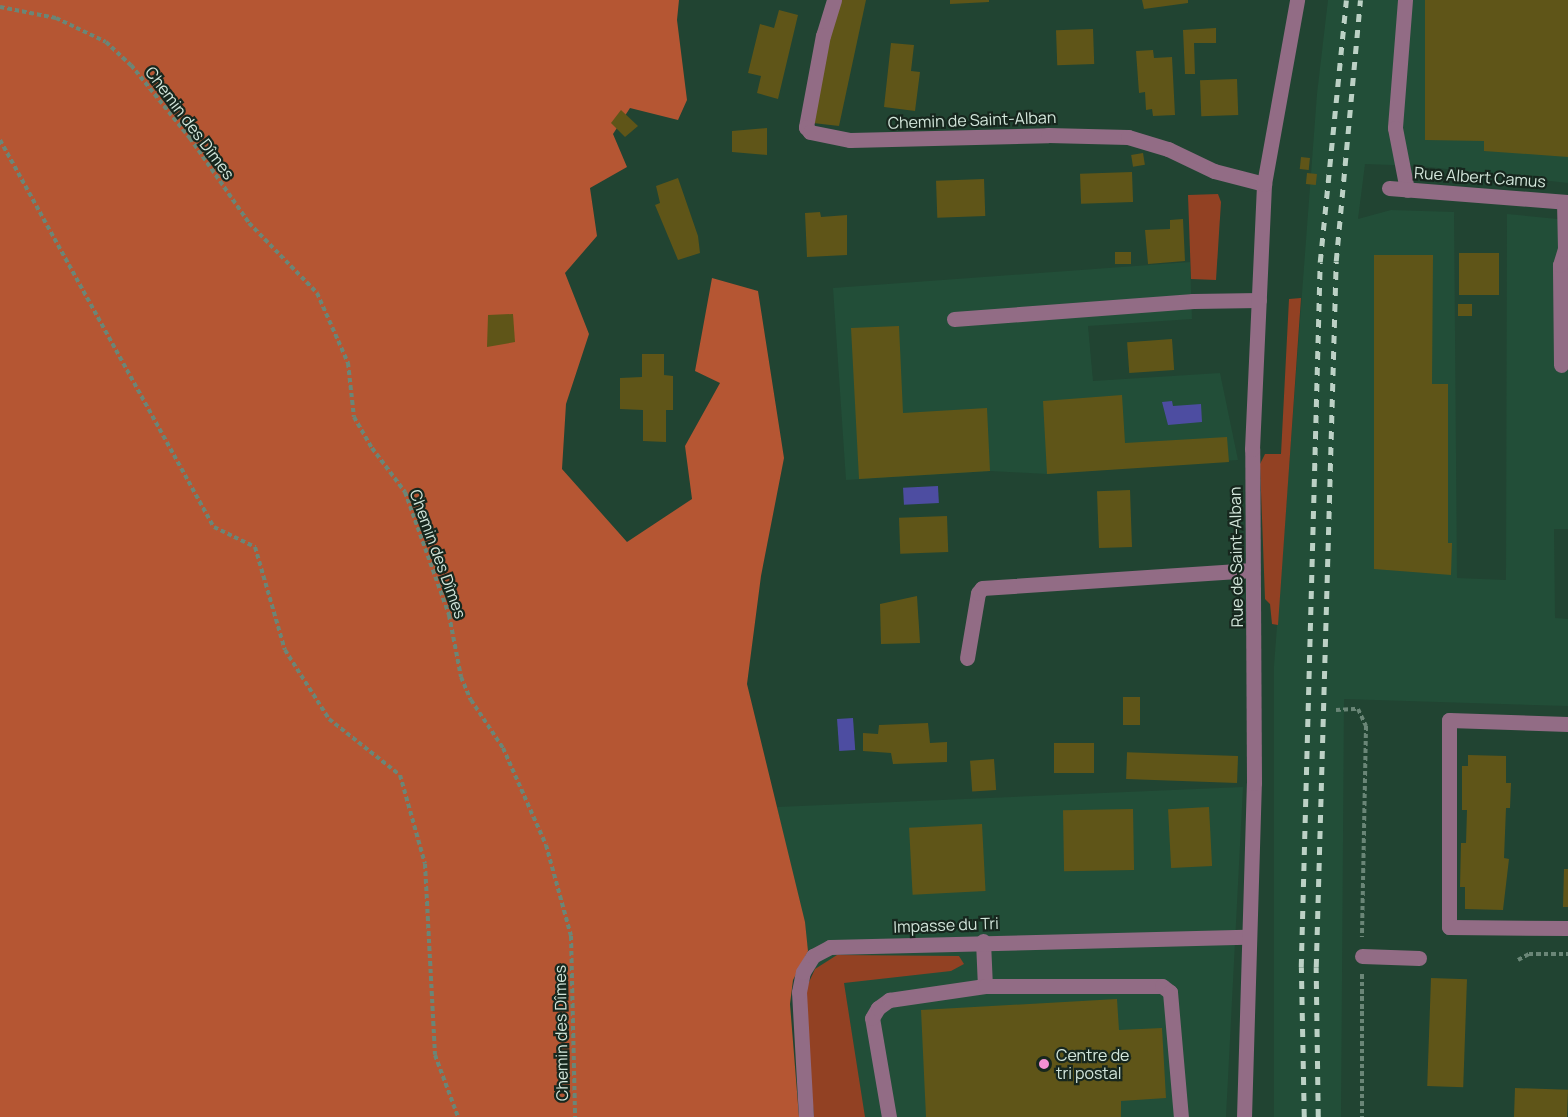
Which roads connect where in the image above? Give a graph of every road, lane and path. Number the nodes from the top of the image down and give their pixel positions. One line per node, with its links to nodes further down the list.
1 (834, 0): 6 (street, Chemin de Saint-Alban)
2 (1297, 0): 6 (street, Rue de Saint-Alban)
3 (1405, 0): 8 (street)
4 (0, 7): 27 (path, Chemin des Dîmes)
5 (0, 140): 26 (path)
6 (1264, 184): 11 (street, Rue de Saint-Alban)
7 (1389, 188): 8 (street, Rue Albert Camus)
8 (1407, 190): 9 (street, Rue Albert Camus)
9 (1566, 202): 10 (street)
10 (1567, 249): 13 (street)
11 (1259, 300): 12 (street); 14 (street, Rue de Saint-Alban)
12 (954, 320)
13 (1561, 365)
14 (1252, 570): 15 (street); 19 (street, Rue de Saint-Alban)
15 (968, 658)
16 (1336, 710): 22 (path)
17 (1568, 724): 18 (street)
18 (1568, 928)
19 (1246, 937): 20 (street, Impasse du Tri); 31 (street, Rue de Saint-Alban)
20 (983, 941): 25 (street); 28 (street, Impasse du Tri)
21 (1568, 954): 24 (path)
22 (1362, 956): 23 (street); 32 (path)
23 (1419, 958)
24 (1518, 960)
25 (985, 986): 29 (street); 30 (street)
26 (458, 1117)
27 (575, 1117)
28 (806, 1117)
29 (889, 1117)
30 (1181, 1117)
31 (1244, 1117)
32 (1362, 1117)

